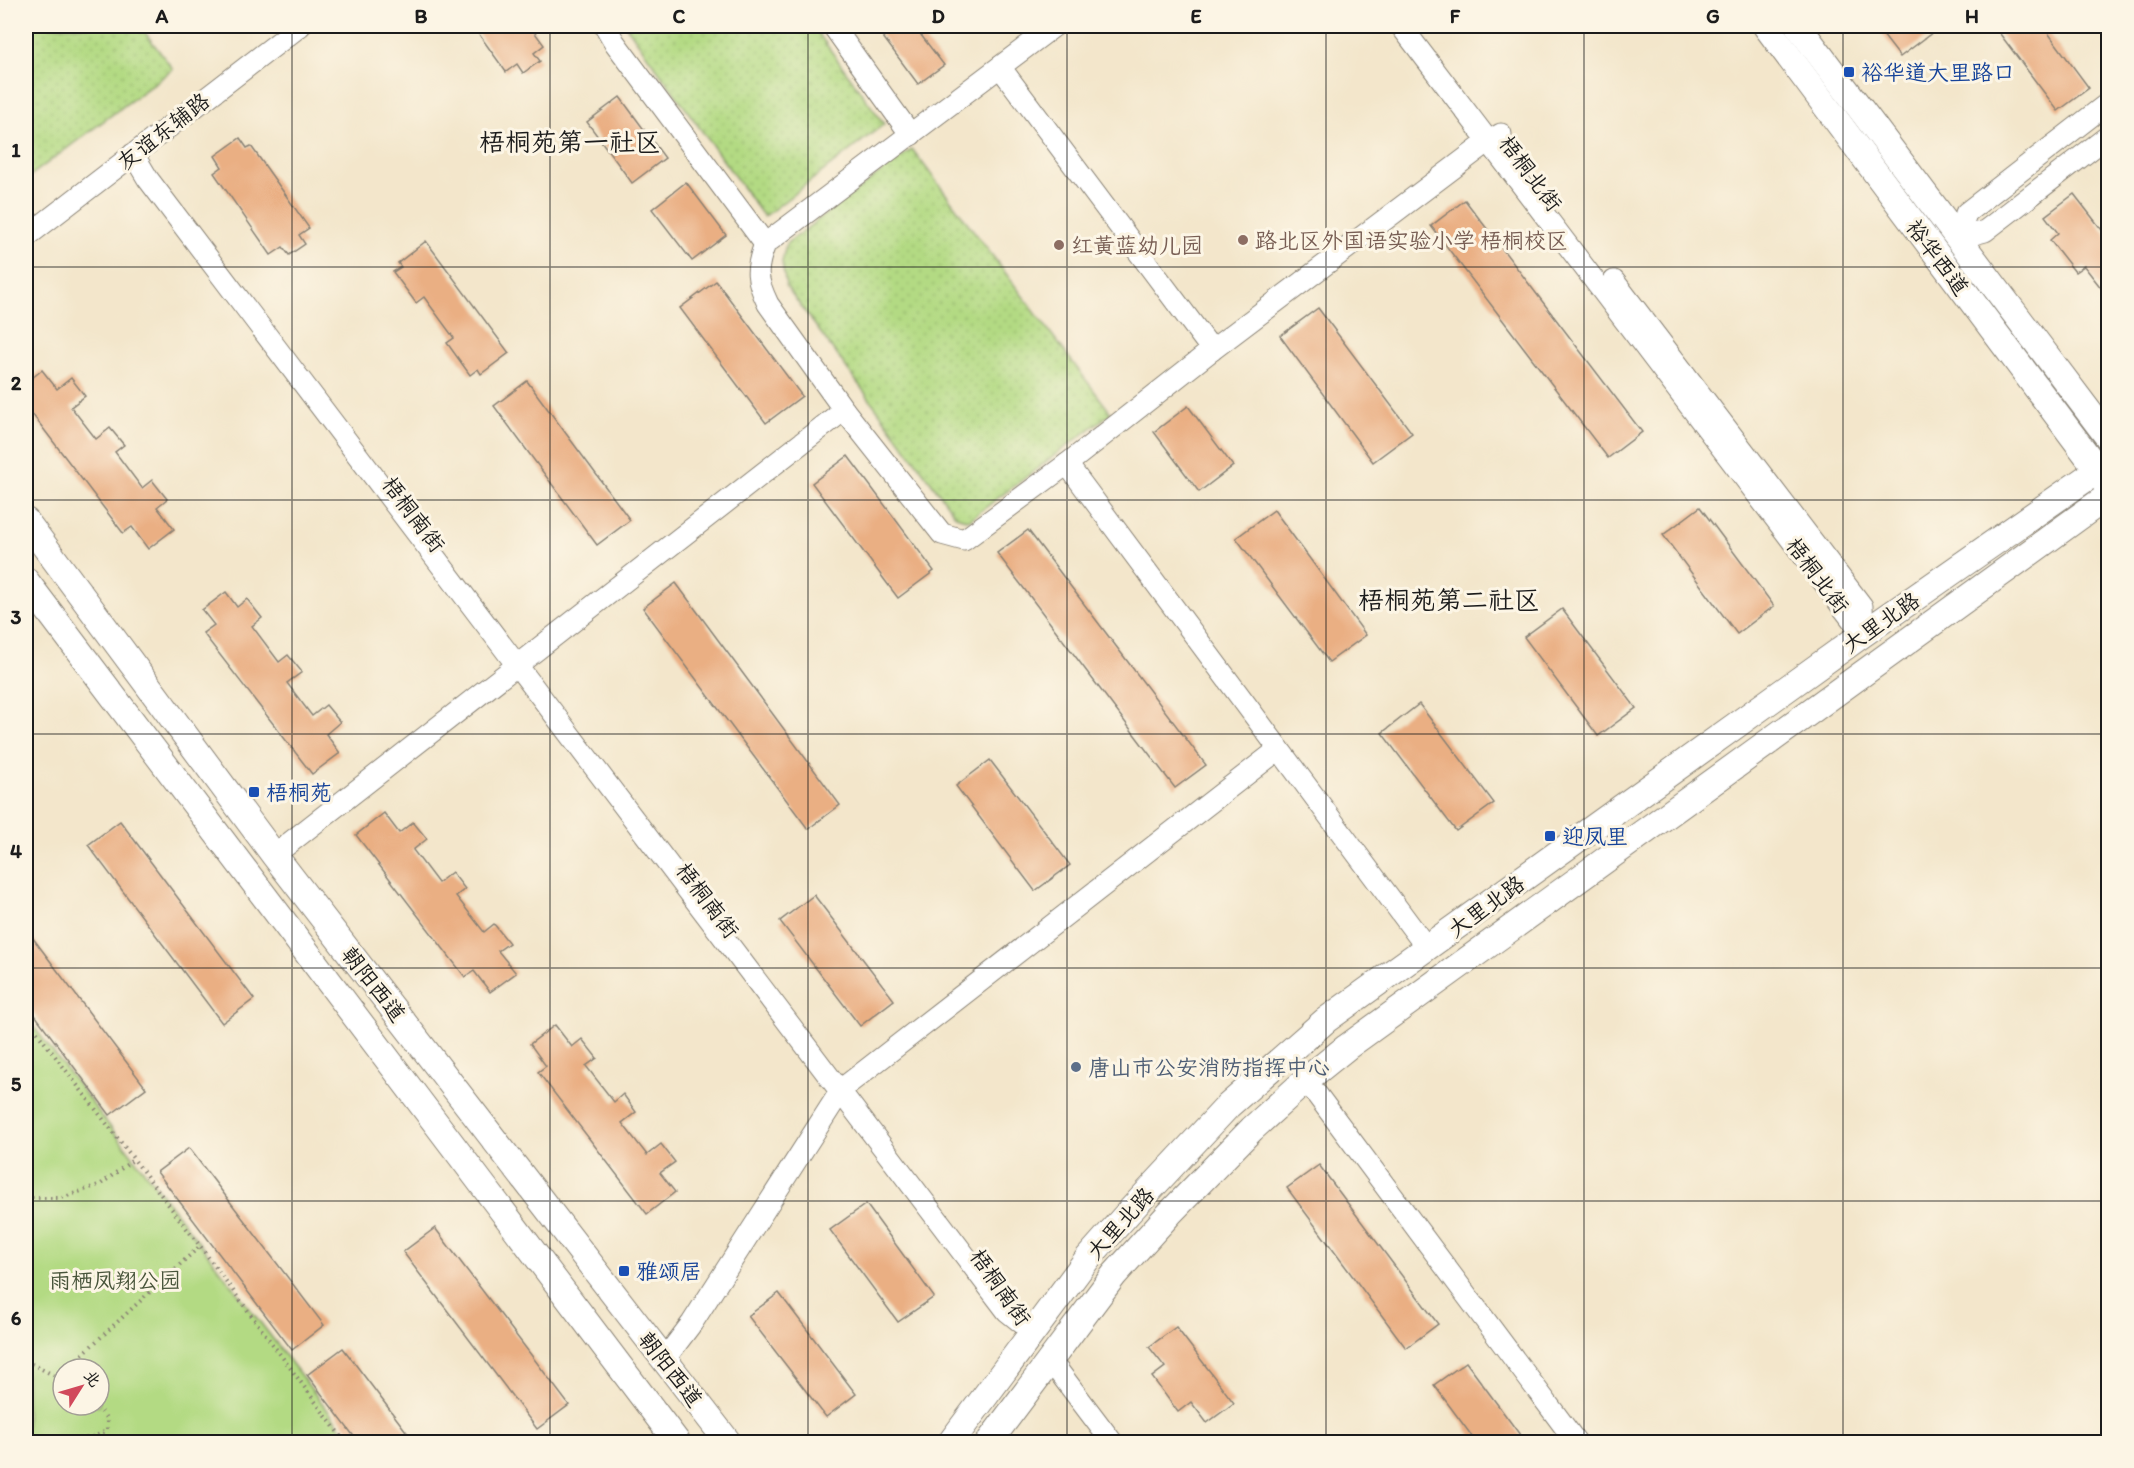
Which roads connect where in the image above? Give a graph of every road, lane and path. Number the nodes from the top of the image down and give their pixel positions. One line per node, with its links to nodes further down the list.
1 (300, 26): 14 (street, 友谊东辅路)
2 (605, 26): 17 (street)
3 (832, 26): 11 (street)
4 (1054, 26): 9 (street)
5 (1401, 26): 13 (street, 梧桐北街)
6 (1419, 26): 13 (street, 梧桐北街)
7 (1766, 26): 22 (main road, 裕华西道)
8 (1798, 26): 16 (main road, 裕华西道)
9 (1000, 67): 11 (street); 18 (street)
10 (2109, 103): 16 (street)
11 (911, 135): 17 (street)
12 (2109, 136): 16 (street)
13 (1495, 137): 18 (street); 26 (street, 梧桐北街)
14 (133, 154): 15 (street, 友谊东辅路); 27 (street, 梧桐南街)
15 (26, 237)
16 (1959, 238): 20 (main road, 裕华西道)
17 (765, 244): 19 (street)
18 (1212, 350): 21 (street)
19 (844, 410): 21 (street); 27 (street)
20 (2109, 437)
21 (1067, 464): 28 (street)
22 (2105, 474): 26 (main road, 大里北路)
23 (2109, 496): 33 (main road, 大里北路)
24 (26, 521): 29 (main road, 朝阳西道)
25 (26, 582): 30 (main road, 朝阳西道)
26 (1863, 634): 31 (main road, 大里北路)
27 (520, 662): 29 (street); 34 (street, 梧桐南街)
28 (1279, 750): 31 (street); 34 (street)
29 (274, 855): 30 (main road); 40 (main road, 朝阳西道)
30 (247, 875): 47 (main road, 朝阳西道)
31 (1427, 948): 38 (main road, 大里北路)
32 (26, 1018): 35 (path)
33 (1306, 1080): 41 (main road, 大里北路); 52 (street)
34 (844, 1088): 38 (street, 梧桐南街); 40 (street)
35 (134, 1159): 36 (path); 37 (path)
36 (26, 1198)
37 (200, 1246): 39 (path); 46 (path)
38 (1033, 1332): 49 (main road, 大里北路)
39 (79, 1357)
40 (664, 1360): 48 (main road, 朝阳西道)
41 (1050, 1360): 50 (main road, 大里北路); 51 (street)
42 (26, 1361): 43 (path)
43 (51, 1374)
44 (105, 1417): 45 (path)
45 (50, 1443)
46 (345, 1443)
47 (677, 1443)
48 (728, 1443)
49 (951, 1443)
50 (989, 1443)
51 (1112, 1443)
52 (1576, 1443)

